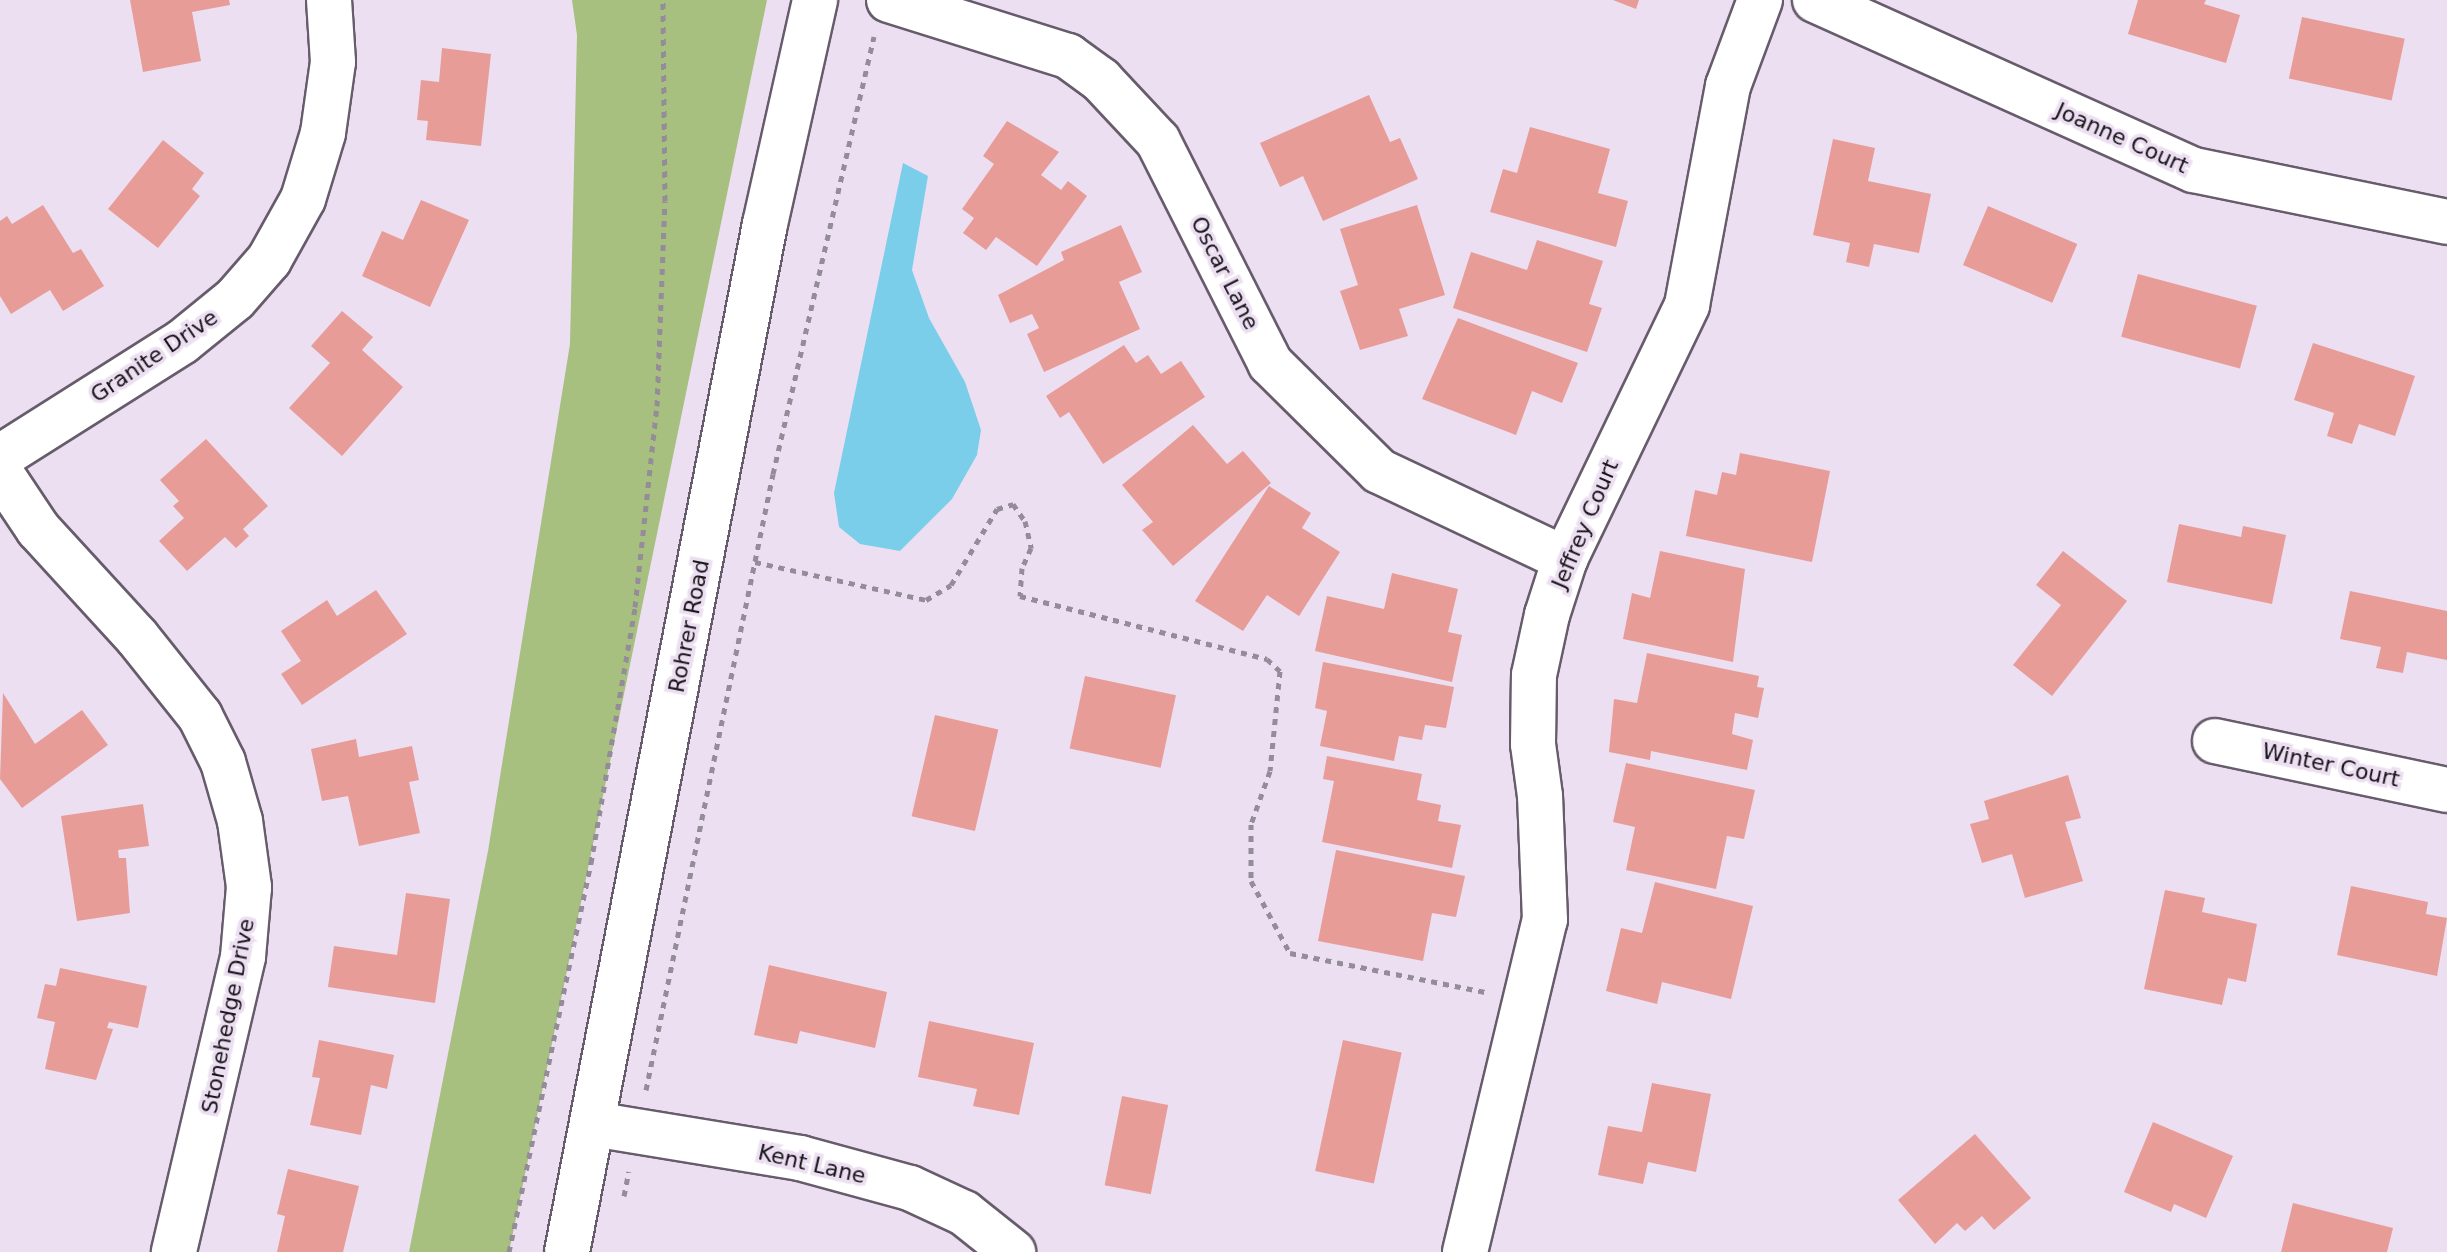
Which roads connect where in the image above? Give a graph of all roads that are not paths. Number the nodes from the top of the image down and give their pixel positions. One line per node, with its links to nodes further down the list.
1 (329, 0): 7 (street, Granite Drive)
2 (815, 0): 12 (street, Rohrer Road)
3 (1760, 0): 9 (street, Jeffrey Court)
4 (1815, 0): 6 (street, Joanne Court)
5 (882, 15): 9 (street, Oscar Lane)
6 (2447, 222)
7 (0, 457)
8 (0, 472): 13 (street, Stonehedge Drive)
9 (1565, 559): 16 (street, Jeffrey Court)
10 (2215, 741): 11 (street, Winter Court)
11 (2447, 790)
12 (593, 1124): 14 (street, Rohrer Road); 15 (street, Kent Lane)
13 (174, 1252)
14 (567, 1252)
15 (1013, 1252)
16 (1465, 1252)

